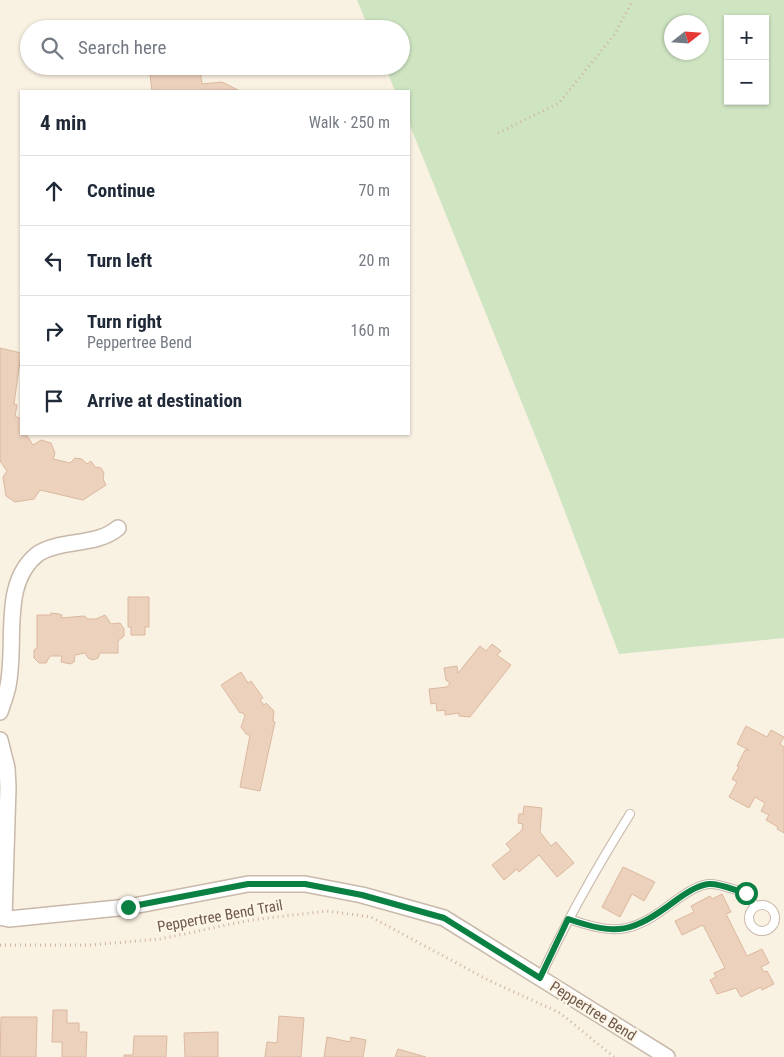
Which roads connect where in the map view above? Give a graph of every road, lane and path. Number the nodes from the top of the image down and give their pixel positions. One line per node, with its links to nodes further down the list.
1 (633, 0): 2 (path)
2 (498, 133)
3 (118, 528): 4 (street)
4 (0, 712)
5 (0, 740): 8 (street)
6 (630, 814): 9 (lane)
7 (755, 906): 9 (lane)
8 (2, 918): 11 (street, Peppertree Bend)
9 (568, 919): 11 (lane)
10 (0, 945): 12 (path, Peppertree Bend Trail)
11 (540, 978): 13 (street, Peppertree Bend)
12 (614, 1057)
13 (667, 1057)

